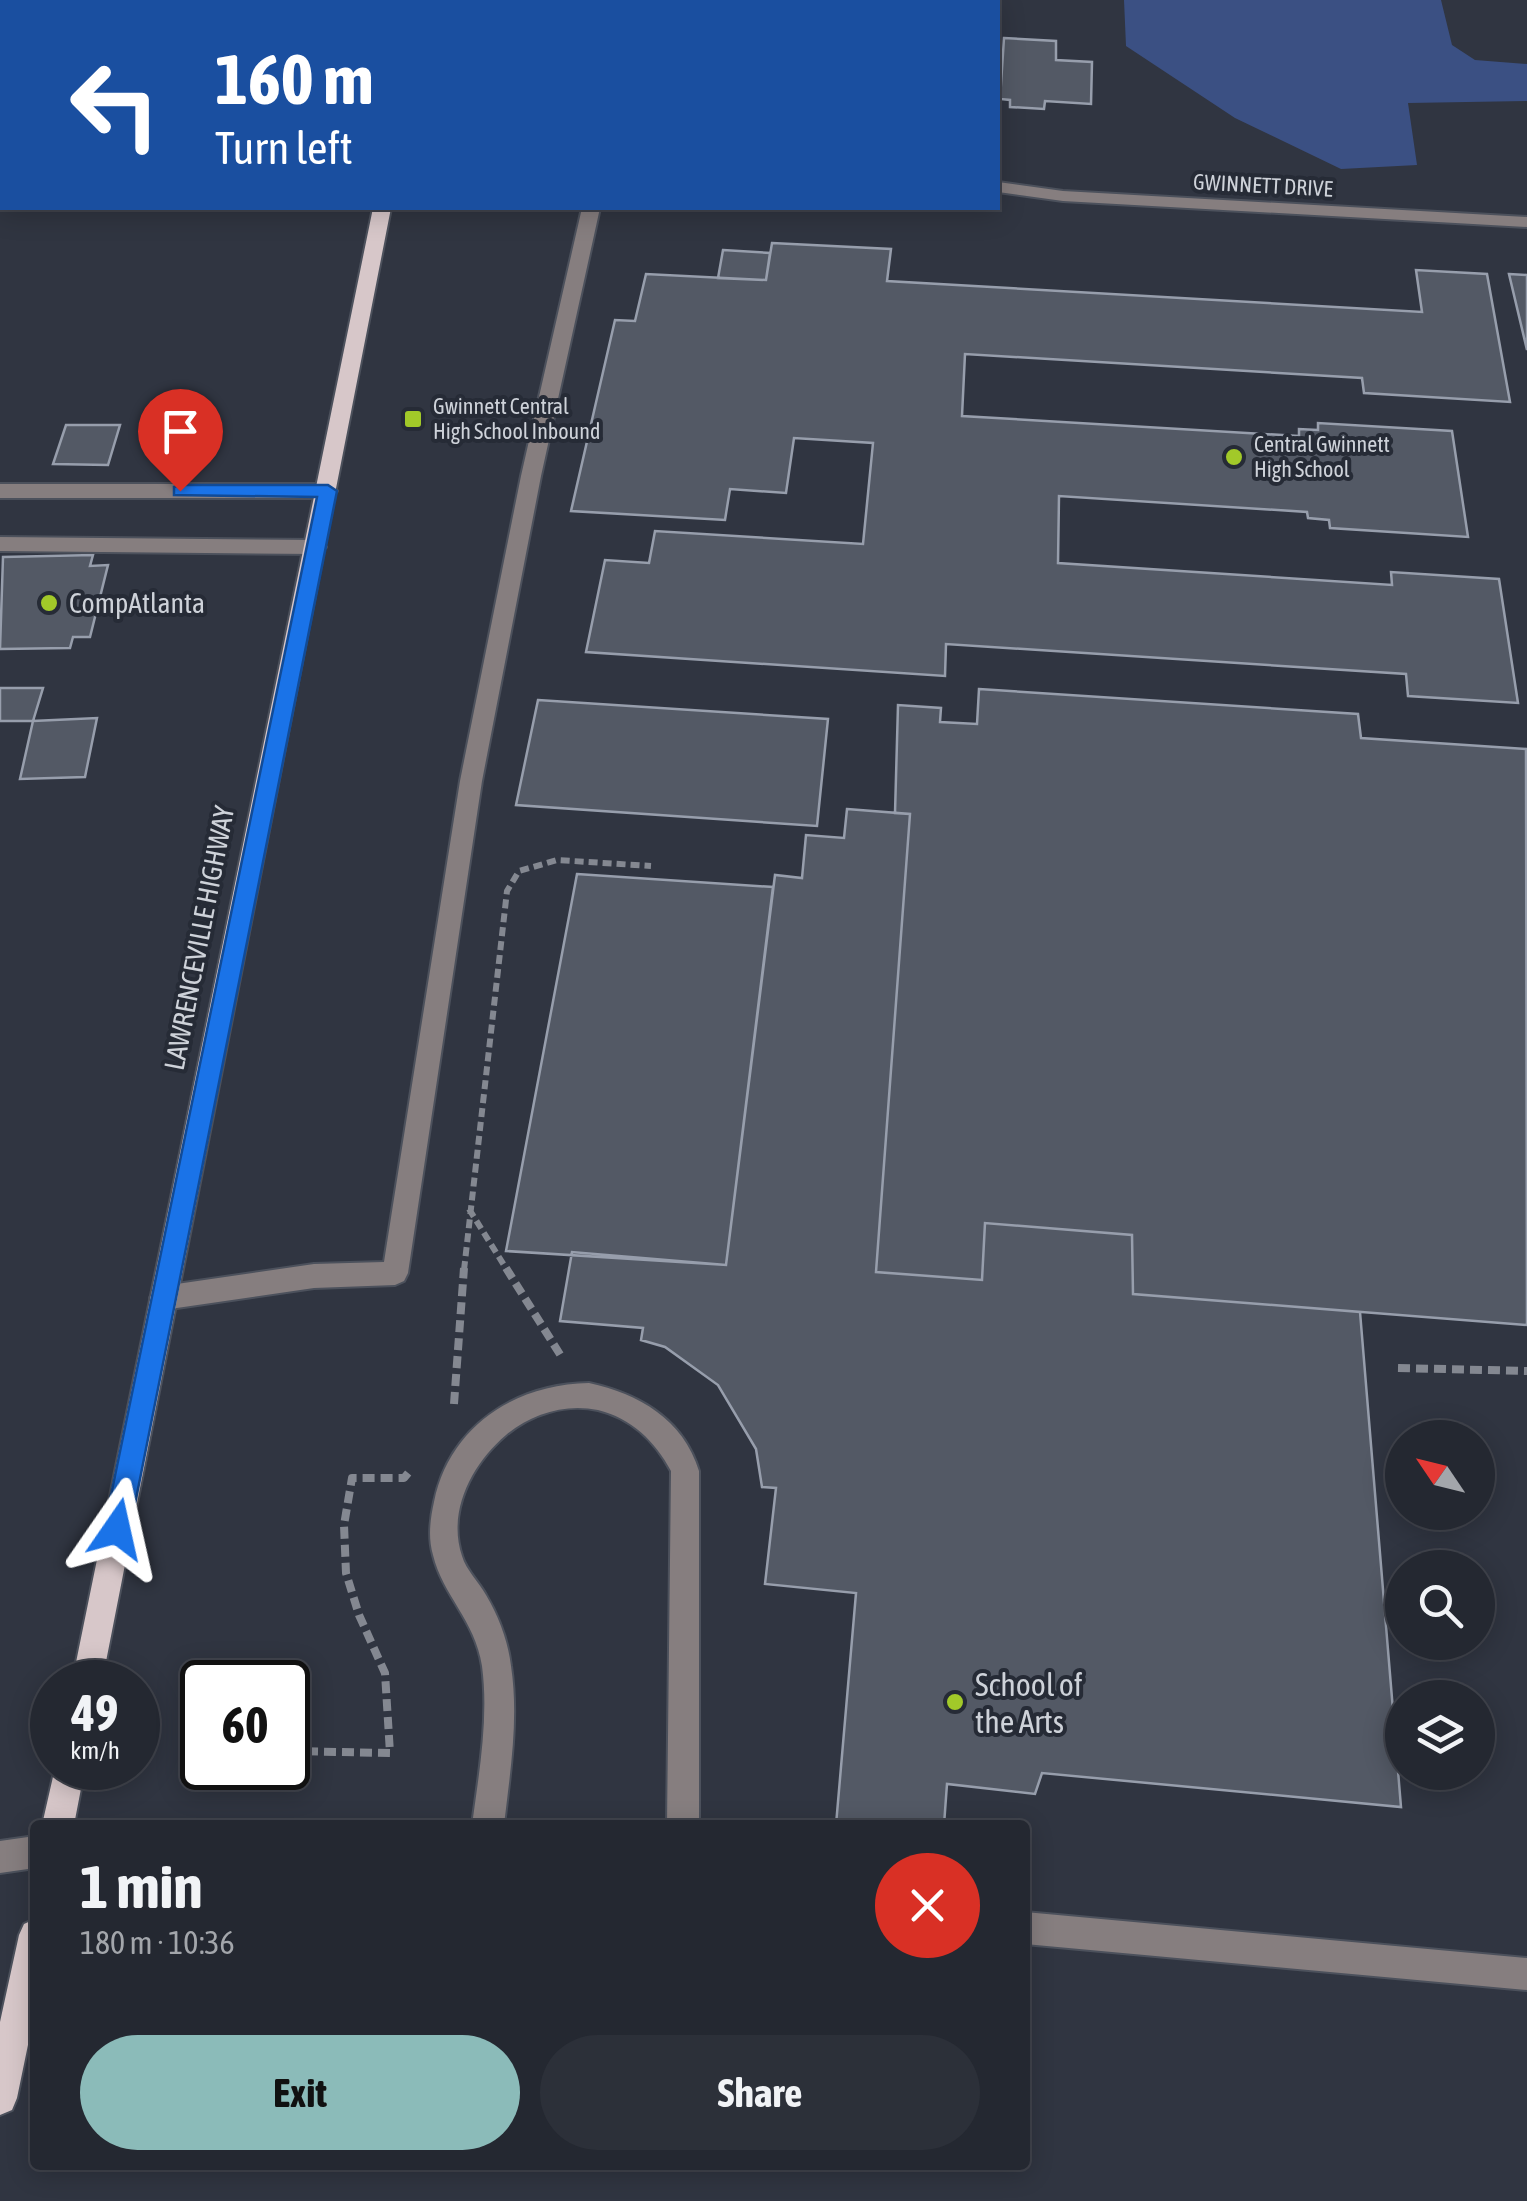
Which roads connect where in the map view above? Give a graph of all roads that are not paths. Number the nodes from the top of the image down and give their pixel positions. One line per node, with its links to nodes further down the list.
1 (1000, 187): 4 (street, GWINNETT DRIVE)
2 (382, 210): 6 (main road, LAWRENCEVILLE HIGHWAY)
3 (591, 210): 9 (street)
4 (1527, 222)
5 (0, 490): 6 (street)
6 (328, 491): 8 (main road, LAWRENCEVILLE HIGHWAY)
7 (0, 544): 8 (street)
8 (316, 546): 9 (main road, LAWRENCEVILLE HIGHWAY)
9 (163, 1298): 10 (main road, LAWRENCEVILLE HIGHWAY)
10 (90, 1660)
11 (65, 1790): 12 (main road)
12 (59, 1820)
13 (489, 1820): 14 (street)
14 (683, 1820)
15 (30, 1853): 16 (street)
16 (0, 1857)
17 (1030, 1928): 19 (street)
18 (30, 1958): 20 (main road)
19 (1527, 1974)
20 (0, 2098)

